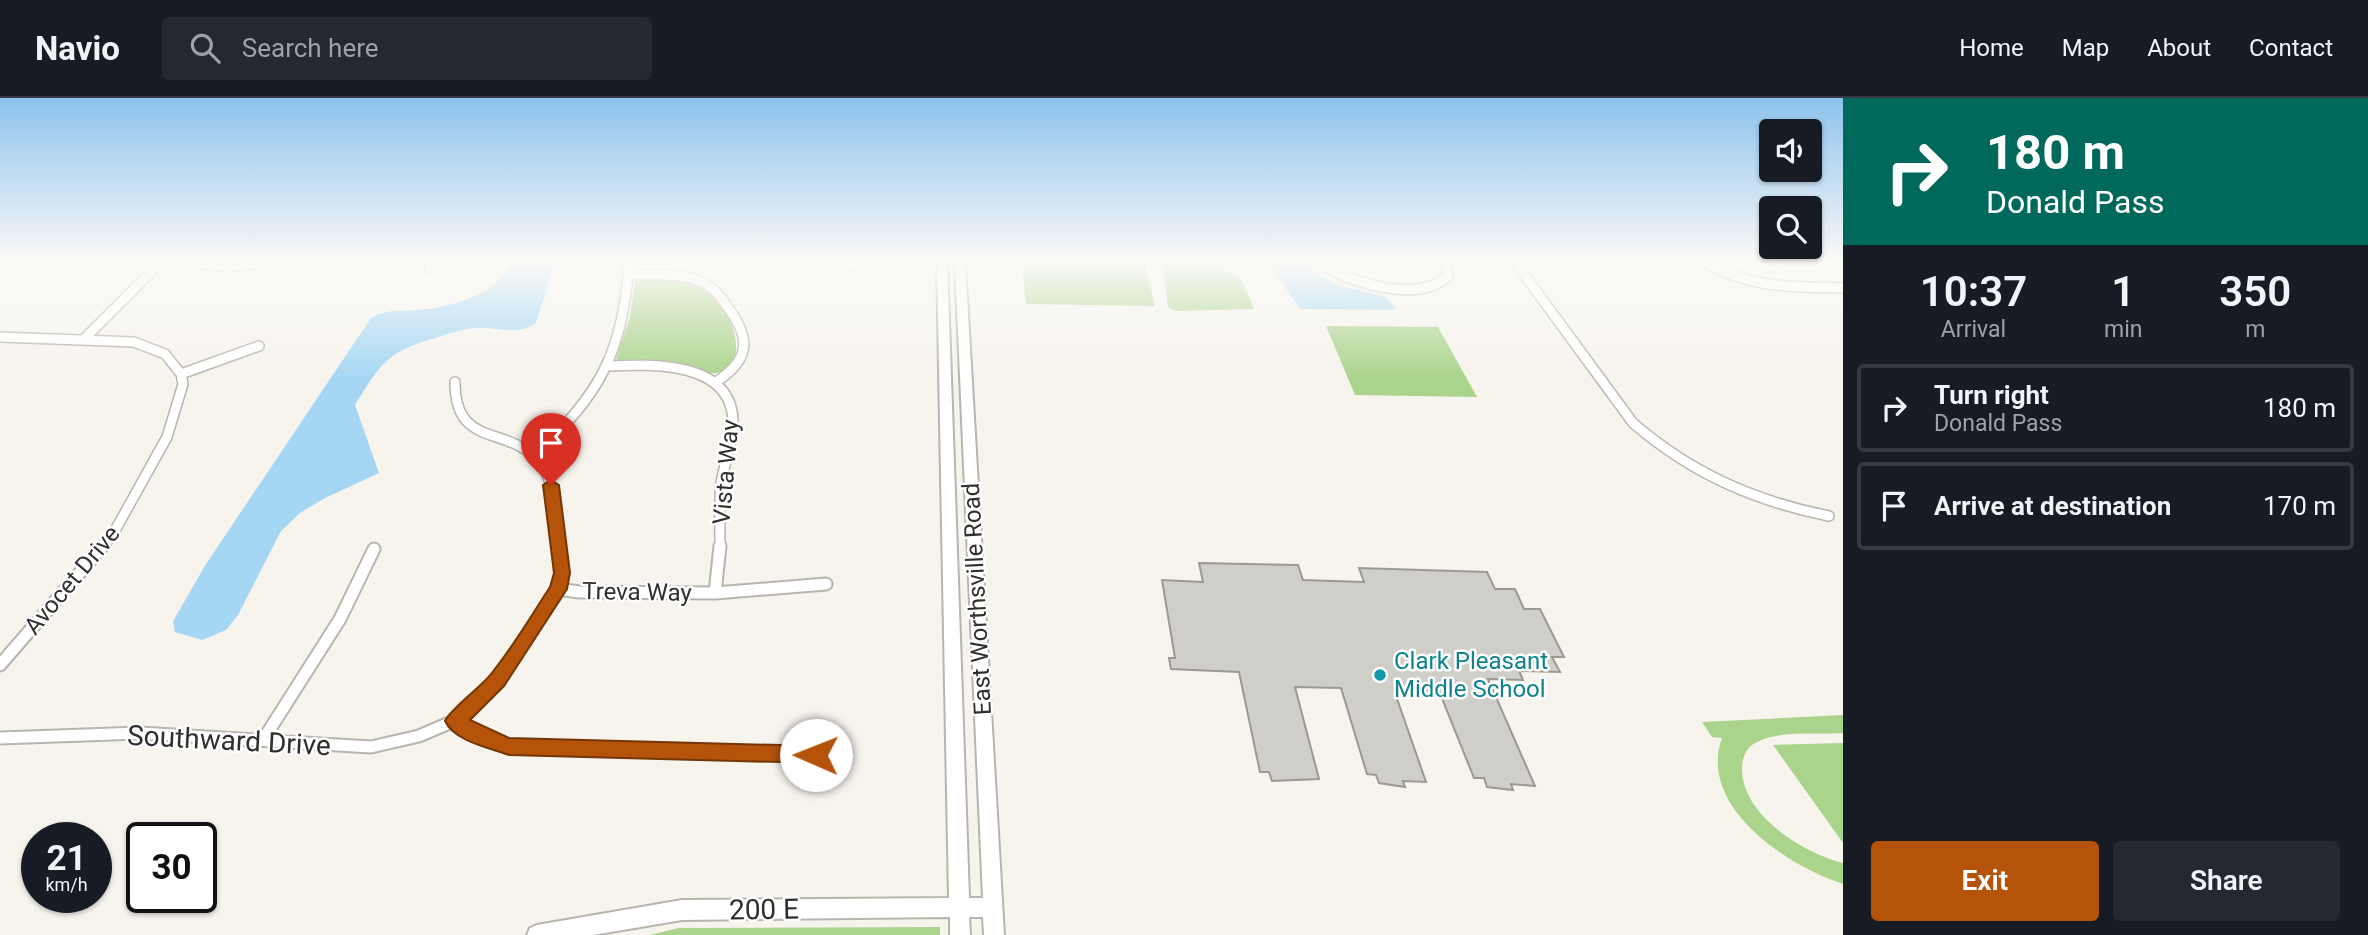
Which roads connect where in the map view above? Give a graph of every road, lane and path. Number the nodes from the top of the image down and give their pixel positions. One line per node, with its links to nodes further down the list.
1 (122, 301): 8 (street)
2 (628, 301): 10 (street)
3 (724, 301): 13 (street)
4 (943, 301): 25 (main road, East Worthsville Road)
5 (962, 301): 26 (main road, East Worthsville Road)
6 (1544, 301): 15 (street)
7 (0, 337): 8 (street)
8 (85, 338): 11 (street)
9 (259, 346): 11 (street)
10 (607, 366): 13 (street, Vista Way); 14 (street)
11 (181, 374): 20 (street, Avocet Drive)
12 (455, 382): 14 (street)
13 (716, 382): 19 (street, Vista Way)
14 (534, 454): 18 (street)
15 (1829, 516)
16 (374, 549): 23 (street)
17 (826, 584): 19 (street, Treva Way)
18 (558, 589): 19 (street, Treva Way); 21 (street, Southward Drive)
19 (715, 593)
20 (0, 665)
21 (454, 721): 23 (street, Southward Drive); 24 (street)
22 (0, 738): 23 (street, Southward Drive)
23 (263, 740)
24 (816, 755)
25 (959, 906): 26 (main road, 200 E); 27 (main road, 200 E); 28 (main road, East Worthsville Road)
26 (993, 907): 29 (main road, East Worthsville Road)
27 (537, 935)
28 (960, 935)
29 (994, 935)

